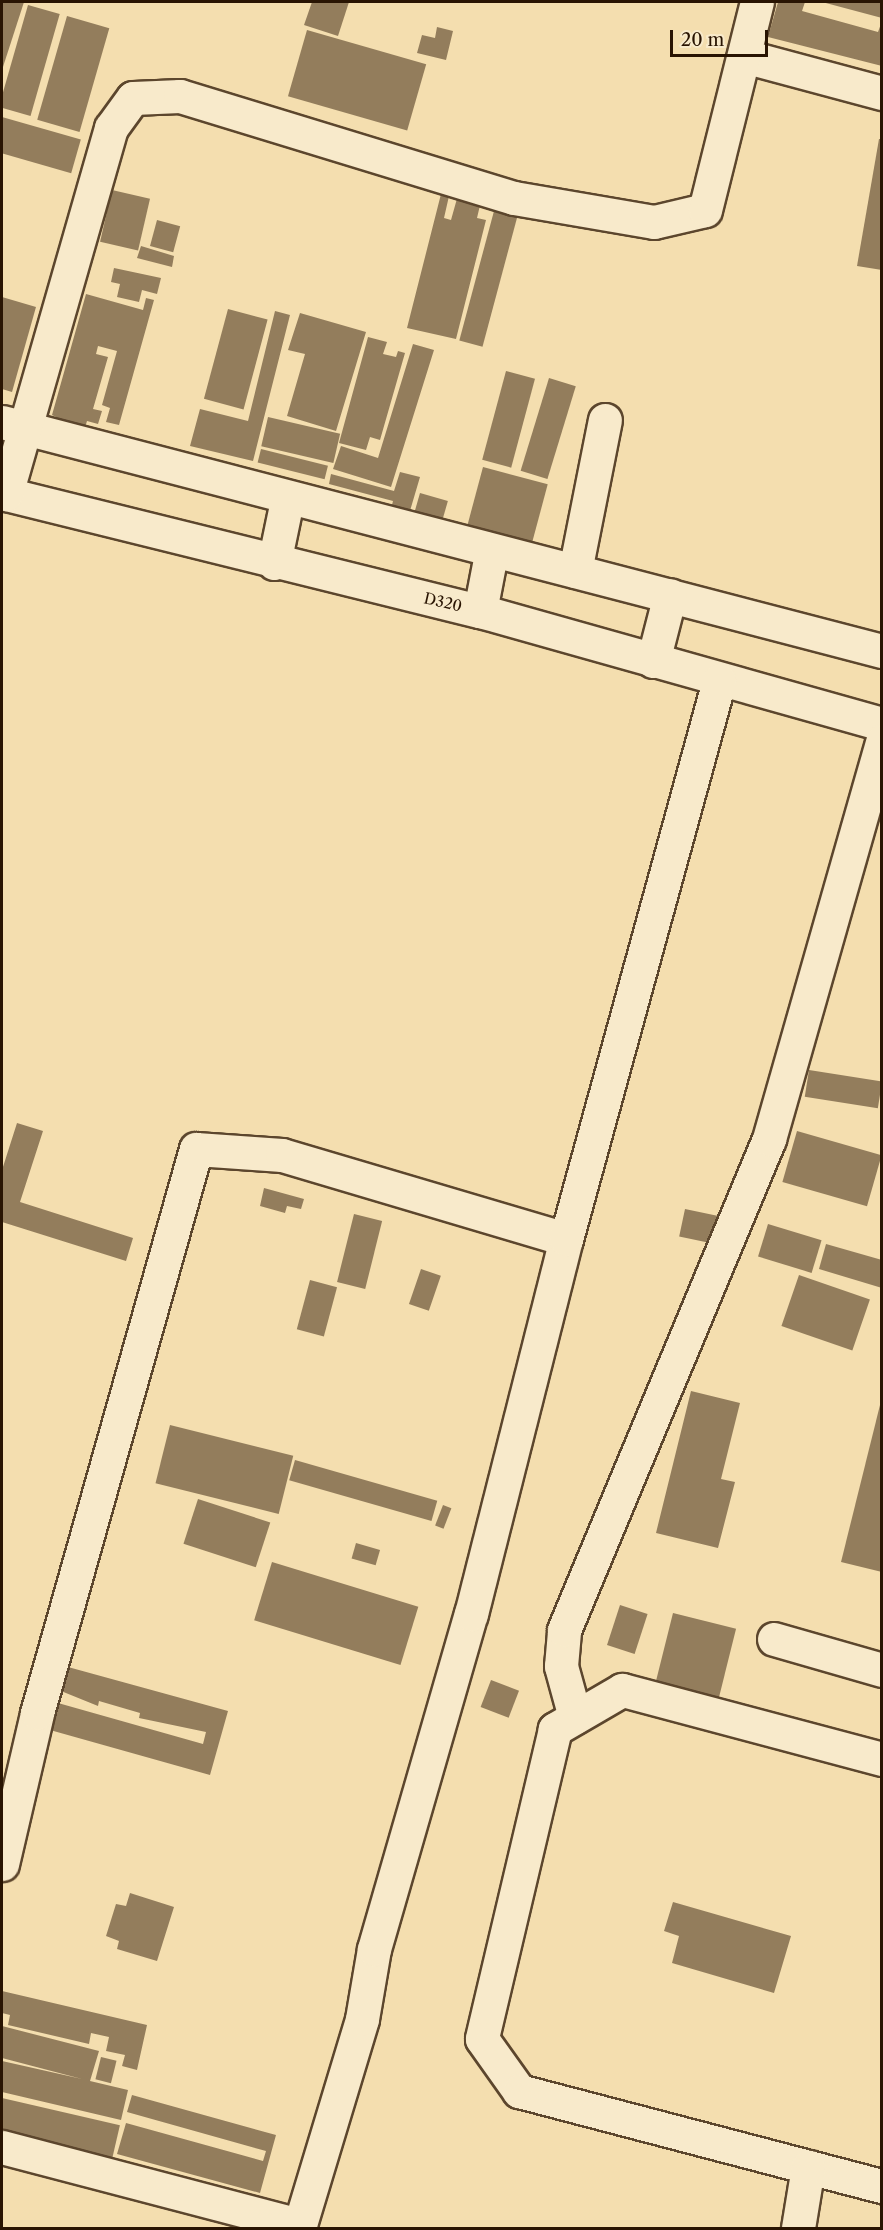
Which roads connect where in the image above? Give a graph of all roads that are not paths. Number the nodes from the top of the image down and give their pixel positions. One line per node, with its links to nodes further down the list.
1 (757, 2): 2 (street)
2 (744, 56): 3 (street); 5 (street)
3 (882, 93)
4 (605, 420): 10 (street)
5 (14, 425): 6 (street); 7 (street)
6 (4, 494): 9 (street, D320 / D320)
7 (287, 500): 8 (street); 9 (street)
8 (491, 554): 10 (street); 12 (street)
9 (274, 563): 12 (street, D320 / D320)
10 (575, 571): 11 (street)
11 (670, 595): 13 (street); 14 (street)
12 (480, 611): 14 (street, D320 / D320)
13 (882, 651)
14 (653, 661): 15 (street, D320 / D320)
15 (719, 681): 16 (street, D320 / D320); 18 (street)
16 (882, 724)
17 (882, 741): 21 (street)
18 (566, 1239): 23 (street); 27 (street)
19 (774, 1639): 20 (street)
20 (882, 1670)
21 (575, 1717): 22 (street); 25 (street)
22 (882, 1759)
23 (2, 1864)
24 (2, 2147): 27 (street)
25 (808, 2167): 26 (street); 28 (street)
26 (882, 2186)
27 (299, 2227)
28 (798, 2229)

